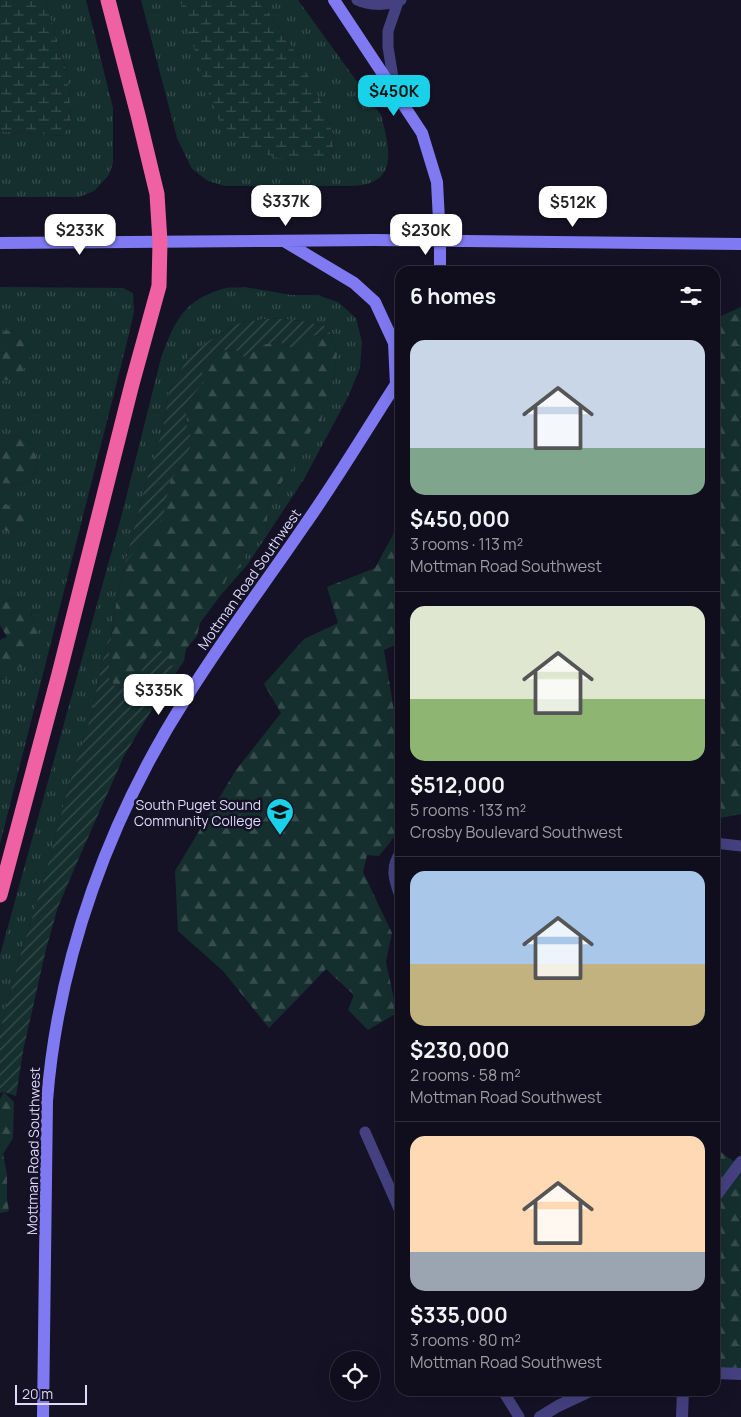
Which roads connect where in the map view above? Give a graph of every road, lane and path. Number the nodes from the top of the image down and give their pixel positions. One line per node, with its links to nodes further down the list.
1 (108, 0): 8 (highway)
2 (334, 0): 5 (street)
3 (357, 0): 4 (lane)
4 (399, 1): 5 (lane)
5 (396, 94): 7 (street)
6 (283, 240): 7 (street); 8 (street); 12 (street)
7 (440, 240): 10 (street); 11 (street)
8 (160, 242): 9 (street); 18 (highway)
9 (0, 244)
10 (741, 244)
11 (440, 266)
12 (395, 353)
13 (395, 387): 28 (street, Mottman Road Southwest)
14 (720, 844): 15 (lane)
15 (741, 846)
16 (395, 860): 17 (lane)
17 (395, 884)
18 (0, 896)
19 (365, 1132): 22 (lane)
20 (741, 1162): 21 (street)
21 (720, 1190)
22 (395, 1200)
23 (720, 1373): 24 (street)
24 (741, 1374)
25 (506, 1396): 29 (lane)
26 (579, 1396): 30 (street)
27 (682, 1396): 31 (street)
28 (43, 1417)
29 (519, 1417)
30 (540, 1417)
31 (682, 1417)

